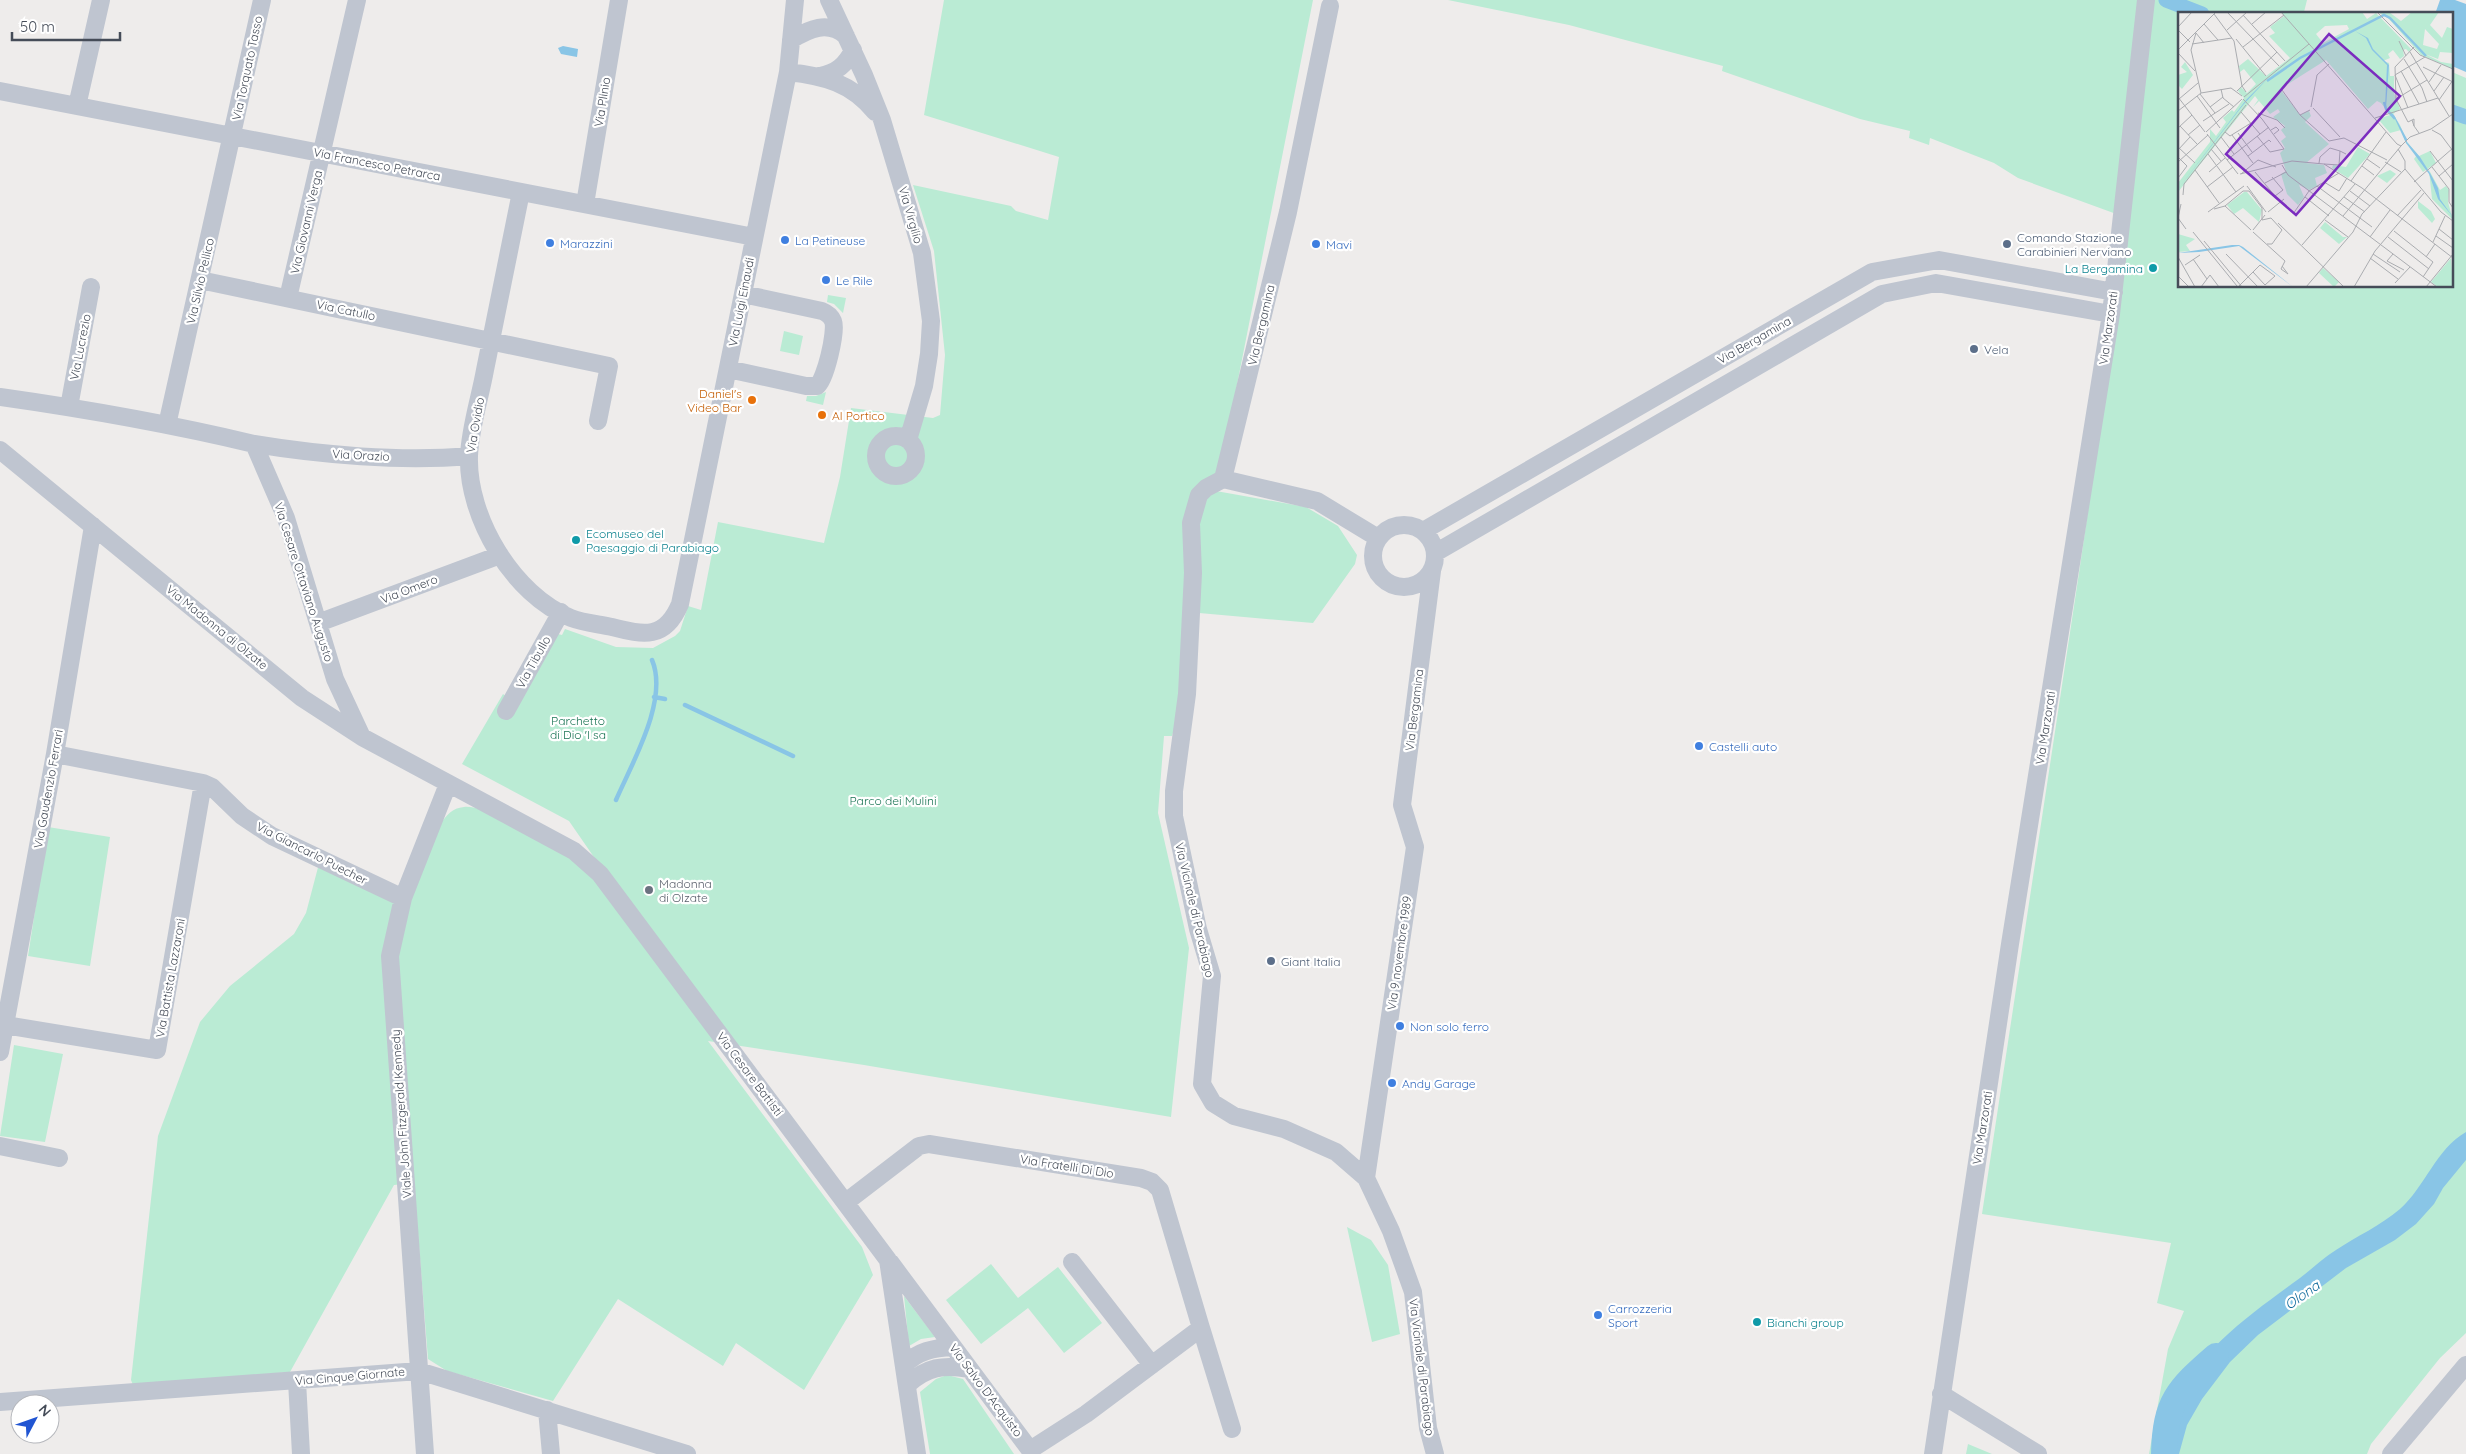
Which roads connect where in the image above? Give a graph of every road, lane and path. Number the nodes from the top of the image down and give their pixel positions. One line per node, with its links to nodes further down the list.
1 (101, 0): 14 (street)
2 (262, 0): 16 (street, Via Torquato Tasso)
3 (357, 0): 17 (street, Via Giovanni Verga)
4 (619, 0): 19 (street, Via Plinio)
5 (795, 0): 9 (street, Via Luigi Einaudi)
6 (829, 0): 10 (street, Via Virgilio)
7 (2146, 0): 23 (street, Via Marzorati)
8 (1330, 6): 37 (street, Via Bergamina)
9 (791, 40): 10 (street); 11 (street, Via Luigi Einaudi)
10 (849, 43): 12 (street); 15 (street, Via Virgilio)
11 (788, 72): 12 (street); 20 (street, Via Luigi Einaudi)
12 (820, 76): 15 (street)
13 (0, 91): 14 (street, Via Francesco Petrarca)
14 (77, 106): 16 (street, Via Francesco Petrarca)
15 (882, 120): 33 (street, Via Virgilio)
16 (233, 136): 17 (street, Via Francesco Petrarca); 21 (street, Via Silvio Pellico)
17 (321, 153): 18 (street, Via Francesco Petrarca); 25 (street, Via Giovanni Verga)
18 (521, 192): 19 (street, Via Francesco Petrarca); 27 (street, Via Ovidio)
19 (585, 204): 20 (street, Via Francesco Petrarca)
20 (754, 237): 24 (street, Via Luigi Einaudi)
21 (200, 280): 25 (street, Via Catullo); 32 (street, Via Silvio Pellico)
22 (91, 287): 30 (street, Via Lucrezio)
23 (2114, 292): 26 (street, Via Marzorati); 39 (street, Via Bergamina)
24 (743, 294): 28 (street, Via Luigi Einaudi); 28 (street)
25 (288, 298): 27 (street, Via Catullo)
26 (2111, 314): 41 (street, Via Bergamina); 71 (street, Via Marzorati)
27 (491, 341): 31 (street, Via Catullo); 36 (street, Via Ovidio)
28 (728, 369): 44 (street, Via Luigi Einaudi)
29 (0, 397): 30 (street)
30 (69, 407): 32 (street)
31 (598, 421)
32 (167, 425): 34 (street)
33 (908, 440)
34 (254, 444): 36 (street, Via Orazio); 46 (street, Via Cesare Ottaviano Augusto)
35 (0, 450): 38 (street, Via Madonna di Olzate)
36 (469, 456): 42 (street, Via Ovidio)
37 (1223, 479): 40 (street); 58 (street, Via Vicinale di Parabiago)
38 (93, 526): 48 (street, Via Madonna di Olzate); 49 (street, Via Gaudenzio Ferrari)
39 (1423, 531): 40 (street); 41 (street)
40 (1378, 538): 43 (street)
41 (1435, 553): 43 (street)
42 (500, 555): 45 (street, Via Ovidio); 46 (street, Via Omero)
43 (1432, 571): 52 (street, Via Bergamina)
44 (680, 604): 45 (street, Via Ovidio)
45 (561, 612): 47 (street, Via Tibullo)
46 (318, 623): 48 (street, Via Cesare Ottaviano Augusto)
47 (506, 711)
48 (362, 737): 51 (street, Via Madonna di Olzate)
49 (55, 754): 50 (street, Via Giancarlo Puecher); 54 (street, Via Gaudenzio Ferrari)
50 (203, 783): 53 (street, Via Giancarlo Puecher); 54 (street, Via Battista Lazzaroni)
51 (448, 784): 53 (street, Viale John Fitzgerald Kennedy); 59 (street, Via Cesare Battisti)
52 (1415, 847): 58 (street, Via 9 novembre 1989)
53 (403, 898): 68 (street, Viale John Fitzgerald Kennedy)
54 (5, 1025): 55 (street, Via Gaudenzio Ferrari)
55 (0, 1052)
56 (0, 1146): 57 (street)
57 (59, 1158)
58 (1366, 1178): 81 (street, Via Vicinale di Parabiago)
59 (846, 1202): 60 (street, Via Cesare Battisti); 62 (street, Via Fratelli Di Dio)
60 (888, 1260): 63 (street, Via Salvo D'Acquisto); 64 (street, Via Cesare Battisti)
61 (1072, 1262): 65 (street)
62 (1201, 1328): 65 (street, Via Salvo D'Acquisto); 74 (street)
63 (953, 1347): 64 (street); 67 (street, Via Salvo D'Acquisto)
64 (904, 1365): 70 (street, Via Cesare Battisti)
65 (1152, 1365): 67 (street, Via Salvo D'Acquisto)
66 (2466, 1365): 76 (street)
67 (969, 1369): 70 (street)
68 (419, 1371): 69 (street, Via Cinque Giornate); 73 (street, Via Cinque Giornate); 78 (street, Viale John Fitzgerald Kennedy)
69 (297, 1381): 72 (street, Via Cinque Giornate); 77 (street)
70 (907, 1385): 80 (street, Via Cesare Battisti)
71 (1941, 1394): 82 (street, Via Marzorati); 83 (street)
72 (0, 1402)
73 (547, 1410): 75 (street, Via Cinque Giornate); 79 (street)
74 (1232, 1430)
75 (683, 1453)
76 (2395, 1453)
77 (301, 1454)
78 (425, 1454)
79 (551, 1454)
80 (917, 1454)
81 (1435, 1454)
82 (1933, 1454)
83 (2038, 1454)

